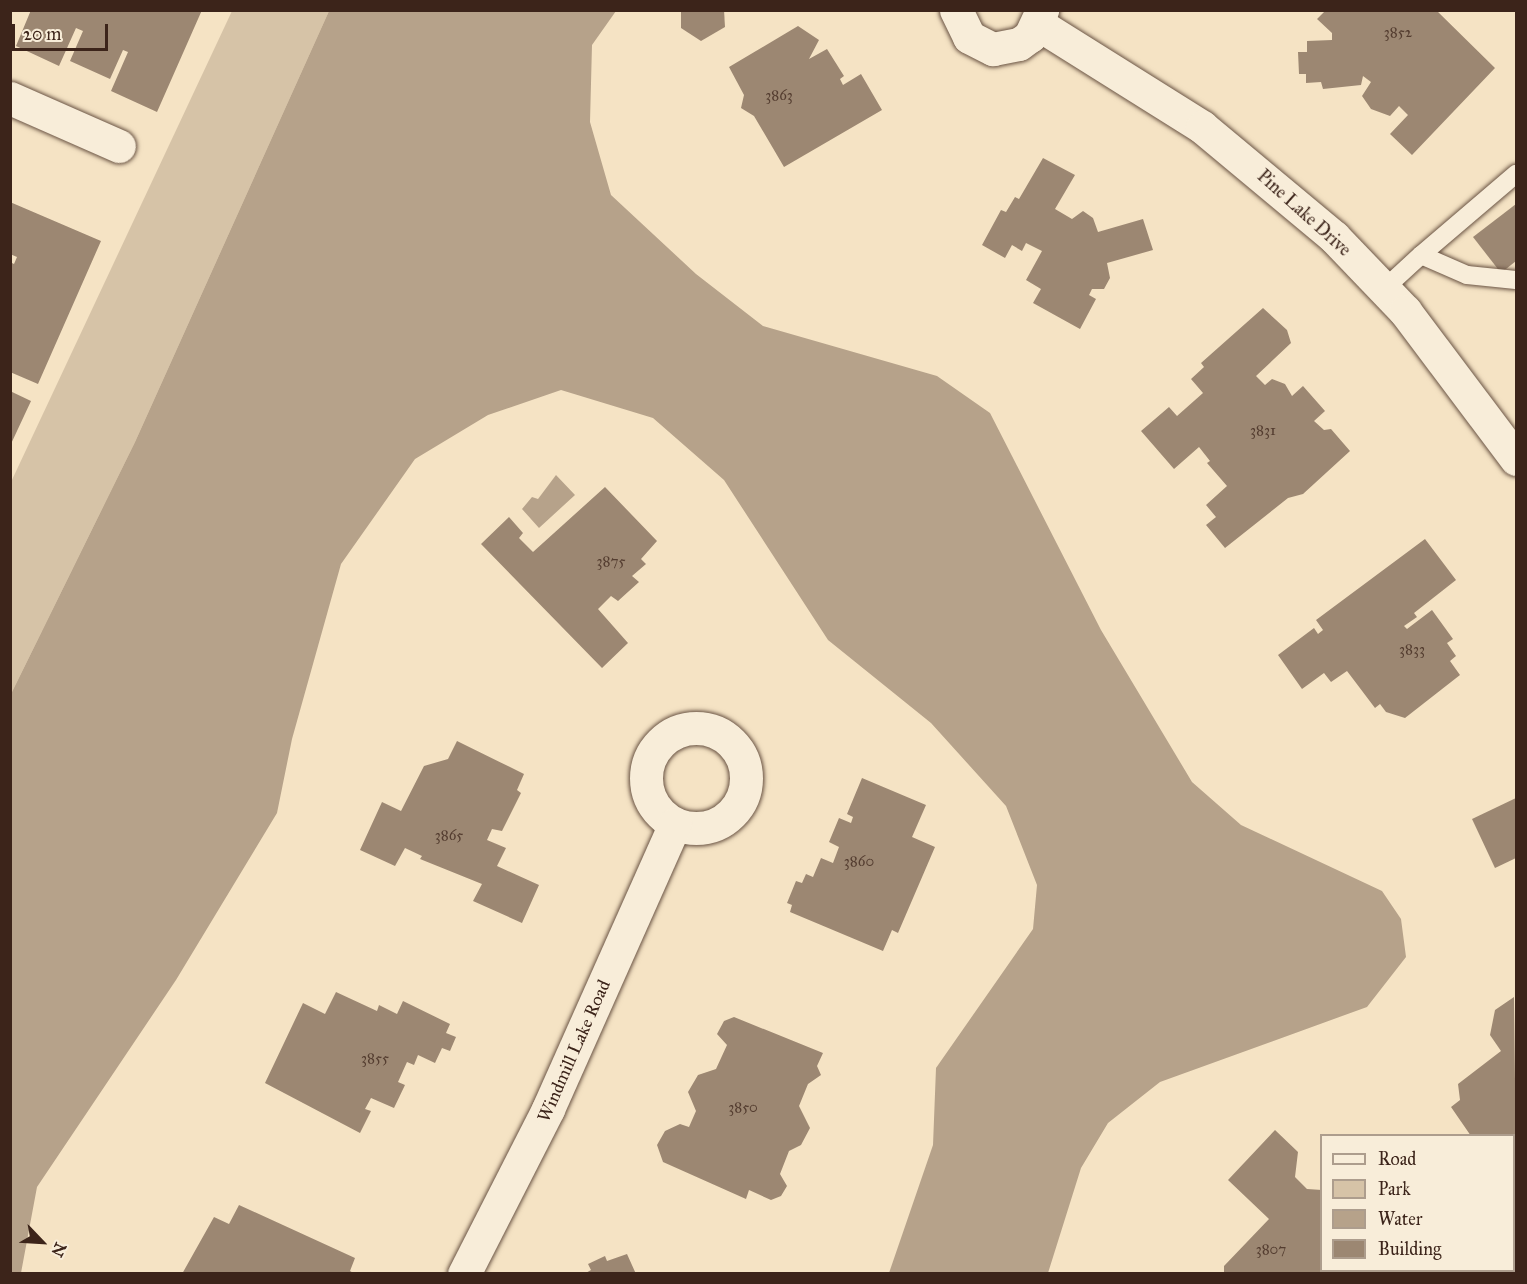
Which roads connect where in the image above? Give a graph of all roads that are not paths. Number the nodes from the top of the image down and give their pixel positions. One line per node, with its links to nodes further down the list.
1 (956, 10): 2 (street, Pine Lake Drive)
2 (1040, 17): 8 (street, Pine Lake Drive)
3 (10, 98): 4 (street)
4 (119, 146)
5 (1516, 174): 6 (lane)
6 (1421, 255): 7 (lane); 8 (lane)
7 (1516, 280)
8 (1384, 289): 9 (street, Pine Lake Drive)
9 (1512, 443)
10 (675, 824): 11 (street, Windmill Lake Road)
11 (464, 1274)

